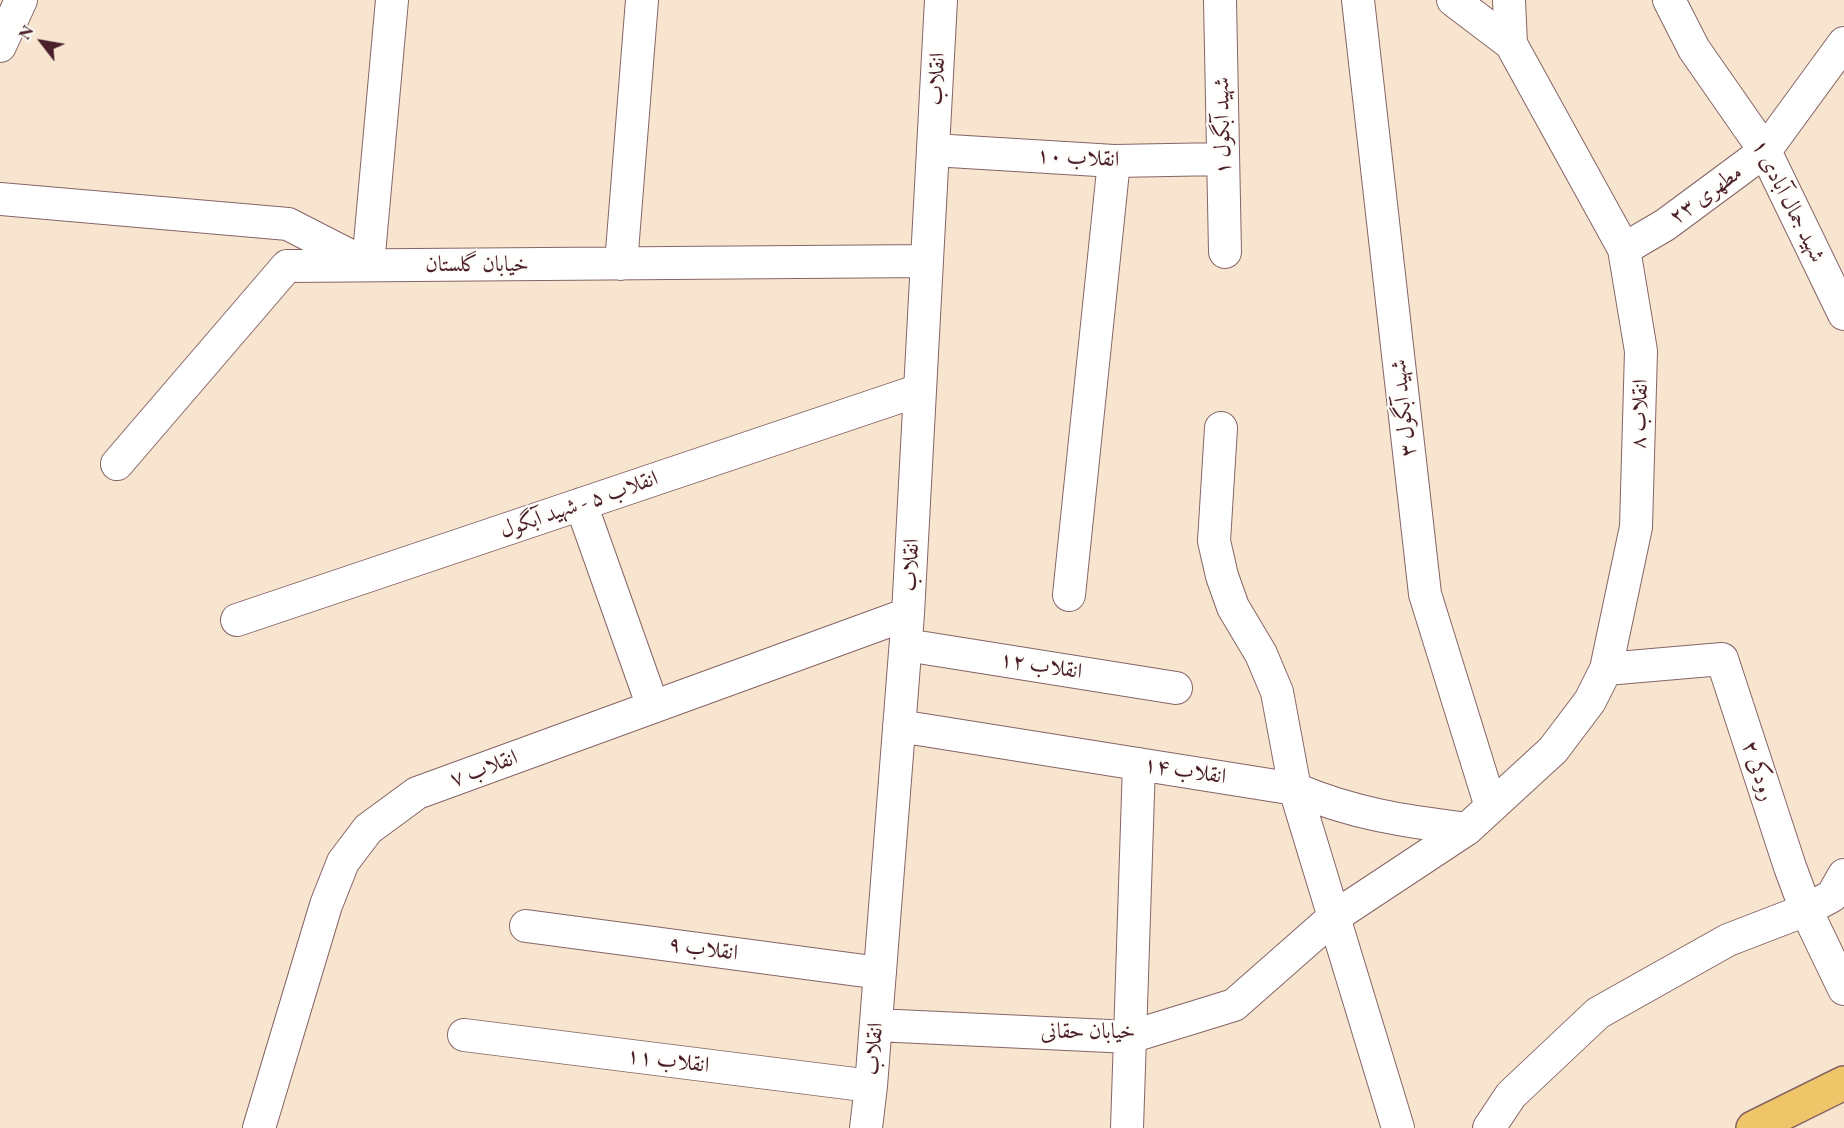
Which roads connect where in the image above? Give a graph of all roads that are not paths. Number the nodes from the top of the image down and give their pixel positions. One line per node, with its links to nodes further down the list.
1 (21, 0): 12 (street)
2 (392, 0): 22 (street)
3 (642, 0): 21 (street)
4 (941, 0): 13 (street, انقلاب)
5 (1220, 0): 15 (street, شهید آبگول ۱)
6 (1358, 0): 38 (street, شهید آبگول ۳)
7 (1453, 0): 11 (street, انقلاب ۸)
8 (1509, 0): 11 (street)
9 (1669, 0): 14 (street, شهید جمال آبادی ۱)
10 (1844, 43): 14 (street, مطهری ۲۳)
11 (1511, 44): 18 (street, انقلاب ۸)
12 (0, 46)
13 (933, 150): 16 (street, انقلاب ۱۰); 20 (street, انقلاب)
14 (1766, 151): 18 (street, مطهری ۲۳); 23 (street, شهید جمال آبادی ۱)
15 (1223, 159): 16 (street, انقلاب ۱۰); 19 (street, شهید آبگول ۱)
16 (1114, 161): 28 (street)
17 (0, 199): 22 (street)
18 (1624, 249): 32 (street, انقلاب ۸)
19 (1226, 252)
20 (927, 261): 21 (street, خیابان گلستان); 24 (street, انقلاب)
21 (621, 264): 22 (street, خیابان گلستان)
22 (368, 266): 26 (street, خیابان گلستان)
23 (1844, 314)
24 (920, 390): 27 (street, انقلاب ۵ - شهید آبگول); 29 (street, انقلاب)
25 (1221, 428): 37 (street)
26 (117, 464)
27 (581, 504): 30 (street, انقلاب ۵ - شهید آبگول); 34 (street)
28 (1069, 595)
29 (908, 614): 31 (street, انقلاب); 34 (street, انقلاب ۷)
30 (237, 620)
31 (906, 645): 33 (street, انقلاب ۱۲); 35 (street, انقلاب)
32 (1606, 669): 38 (street, انقلاب ۸); 41 (street, رودکی ۲)
33 (1176, 688)
34 (653, 707): 51 (street, انقلاب ۷)
35 (899, 726): 36 (street, انقلاب ۱۴); 44 (street, انقلاب)
36 (1139, 764): 37 (street, انقلاب ۱۴); 48 (street)
37 (1295, 789): 39 (street, انقلاب ۱۴); 42 (street)
38 (1491, 807): 39 (street, انقلاب ۸)
39 (1467, 829): 42 (street, خیابان حقانی)
40 (1844, 875): 41 (street)
41 (1806, 910): 45 (street, رودکی ۲); 55 (street)
42 (1334, 917): 48 (street, خیابان حقانی); 54 (street)
43 (526, 926): 44 (street, انقلاب ۹)
44 (880, 973): 46 (street, انقلاب)
45 (1844, 989)
46 (876, 1025): 48 (street, خیابان حقانی); 50 (street, انقلاب)
47 (464, 1035): 50 (street, انقلاب ۱۱)
48 (1130, 1037): 53 (street)
49 (1844, 1083): 56 (main road)
50 (871, 1086): 52 (street, انقلاب)
51 (259, 1128)
52 (866, 1128)
53 (1127, 1128)
54 (1398, 1128)
55 (1489, 1128)
56 (1753, 1128)

